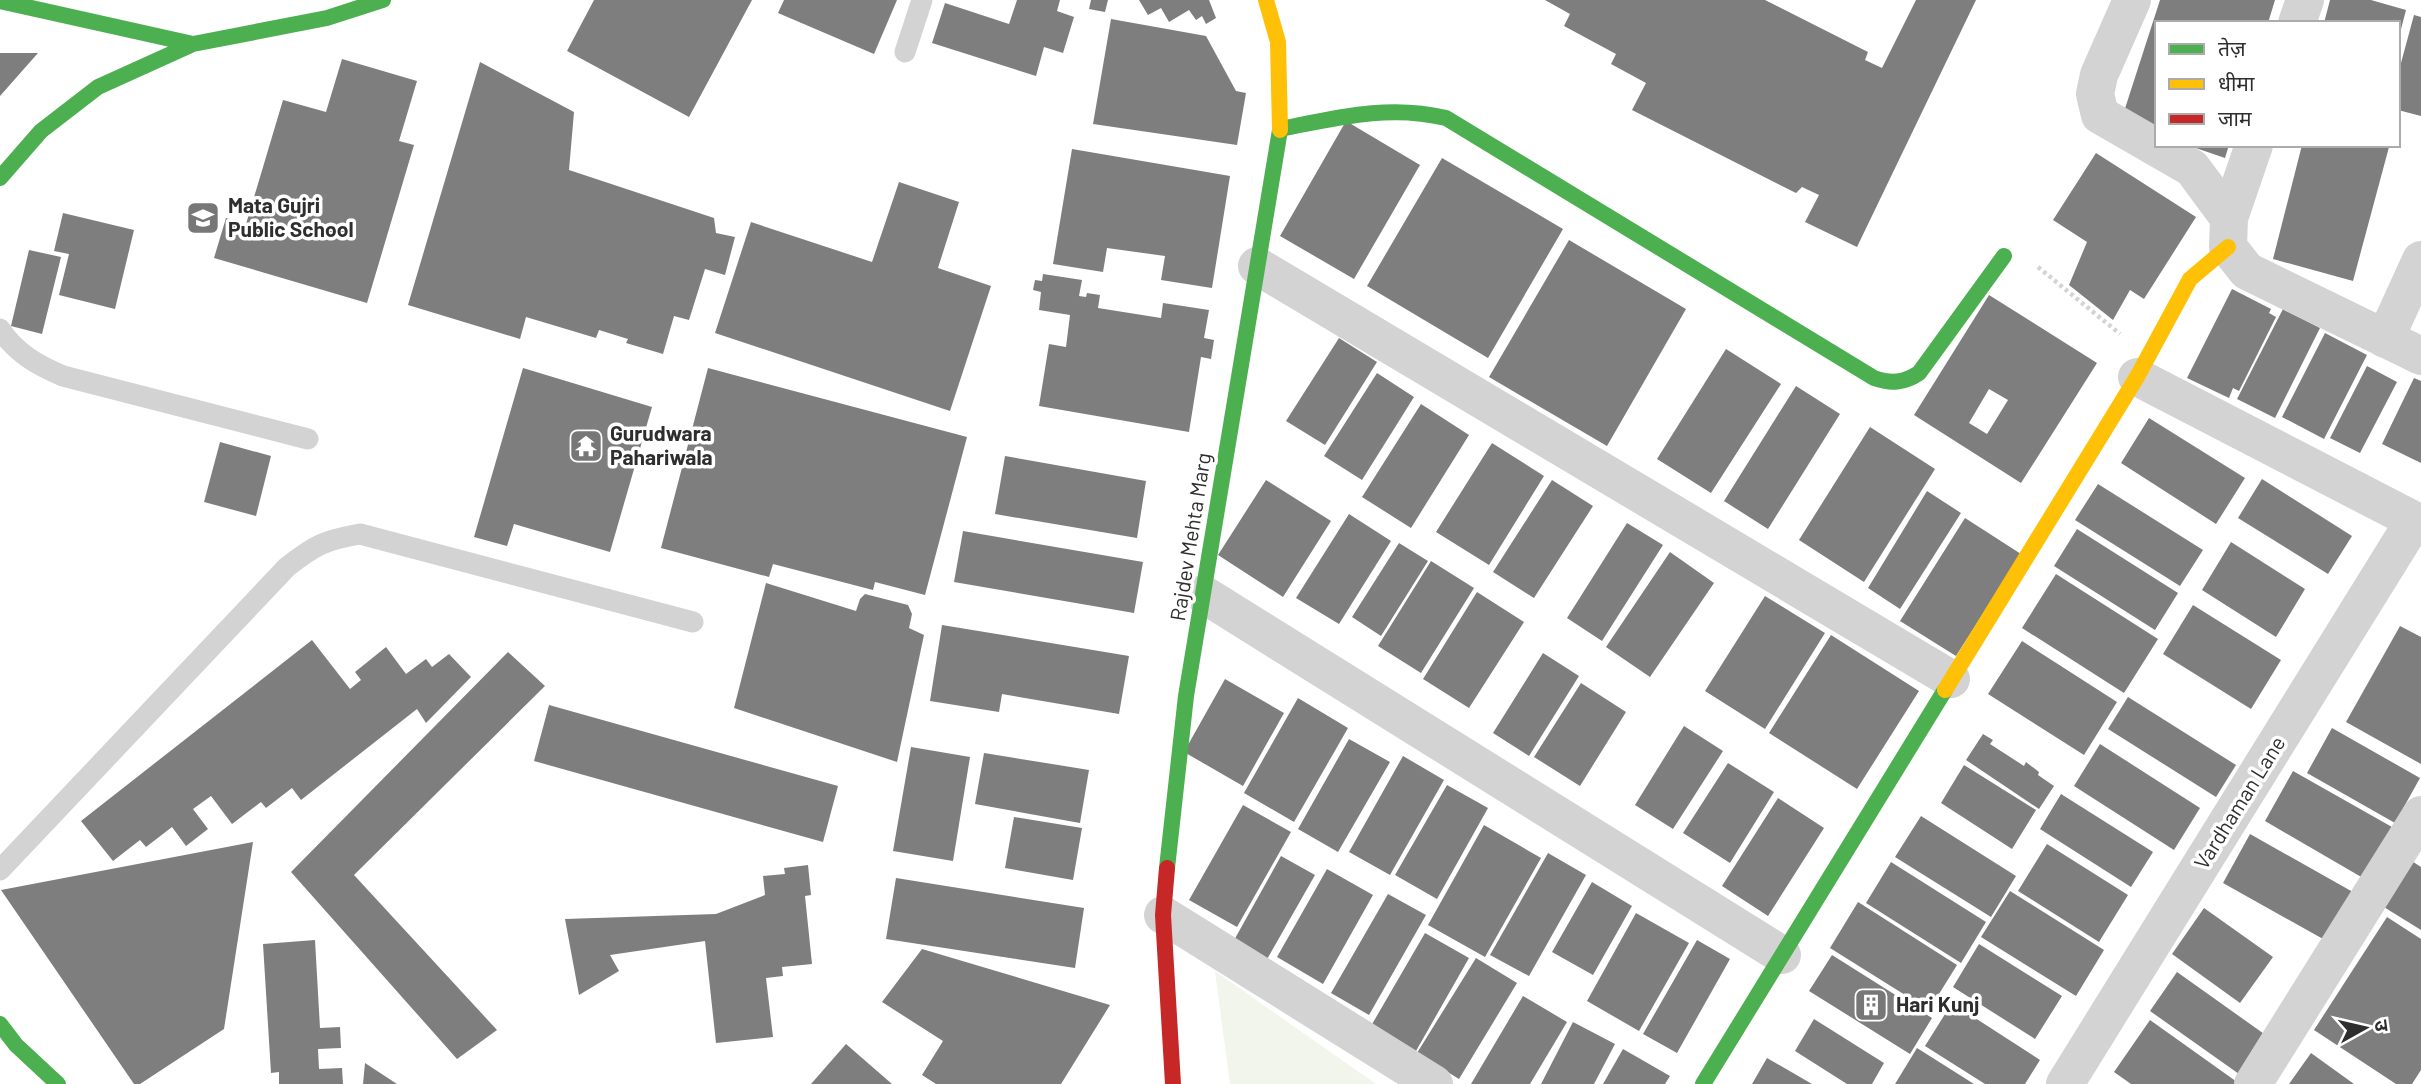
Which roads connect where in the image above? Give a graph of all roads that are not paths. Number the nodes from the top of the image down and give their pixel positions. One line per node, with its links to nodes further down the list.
1 (383, 0): 8 (street)
2 (922, 0): 9 (lane)
3 (1266, 0): 10 (street, Rajdev Mehta Marg)
4 (2133, 0): 11 (street)
5 (2305, 0): 7 (street)
6 (0, 1): 8 (street)
7 (2298, 21)
8 (193, 44): 14 (street)
9 (905, 52)
10 (1280, 130): 16 (street); 18 (street, Rajdev Mehta Marg)
11 (2155, 147)
12 (2156, 147): 15 (street)
13 (2253, 147): 15 (street)
14 (0, 178)
15 (2228, 232): 20 (street); 22 (street)
16 (2004, 256)
17 (2421, 260): 20 (street)
18 (1257, 266): 25 (street, Rajdev Mehta Marg); 27 (street)
19 (0, 329): 23 (lane)
20 (2385, 339): 21 (street)
21 (2421, 356)
22 (2142, 367): 24 (street); 27 (street)
23 (308, 439)
24 (2418, 522): 37 (street, Vardhaman Lane)
25 (1203, 594): 30 (street, Rajdev Mehta Marg); 31 (street)
26 (693, 622): 29 (lane)
27 (1951, 679): 31 (street)
28 (2421, 815): 38 (street)
29 (0, 870)
30 (1163, 915): 34 (street, Rajdev Mehta Marg); 35 (street)
31 (1782, 955): 36 (street)
32 (0, 1024): 33 (street)
33 (58, 1084)
34 (1173, 1084)
35 (1434, 1084)
36 (1703, 1084)
37 (2065, 1084)
38 (2253, 1084)

